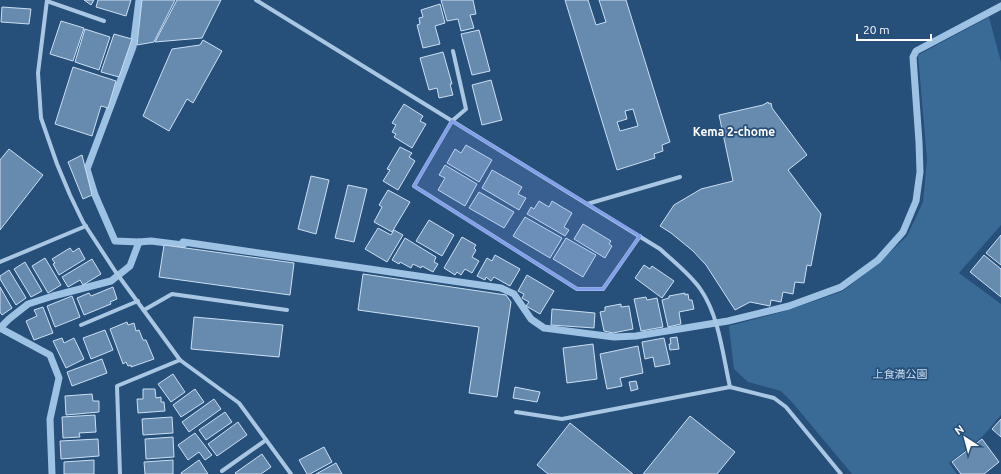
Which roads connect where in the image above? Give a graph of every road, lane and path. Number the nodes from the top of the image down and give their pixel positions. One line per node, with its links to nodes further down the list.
1 (47, 0): 3 (street); 8 (street)
2 (256, 0): 5 (street)
3 (104, 21)
4 (453, 51): 5 (street)
5 (452, 121): 7 (street); 9 (street)
6 (680, 177): 7 (street)
7 (587, 204): 9 (street)
8 (86, 226): 10 (street); 11 (street)
9 (640, 236): 16 (street)
10 (0, 262)
11 (138, 301): 12 (street); 14 (street)
12 (144, 310): 13 (street); 15 (street)
13 (287, 310)
14 (80, 325)
15 (180, 360): 18 (street); 20 (street)
16 (730, 387): 17 (street); 22 (street)
17 (516, 412)
18 (266, 440): 19 (street); 21 (street)
19 (222, 471)
20 (120, 474)
21 (291, 474)
22 (841, 474)

